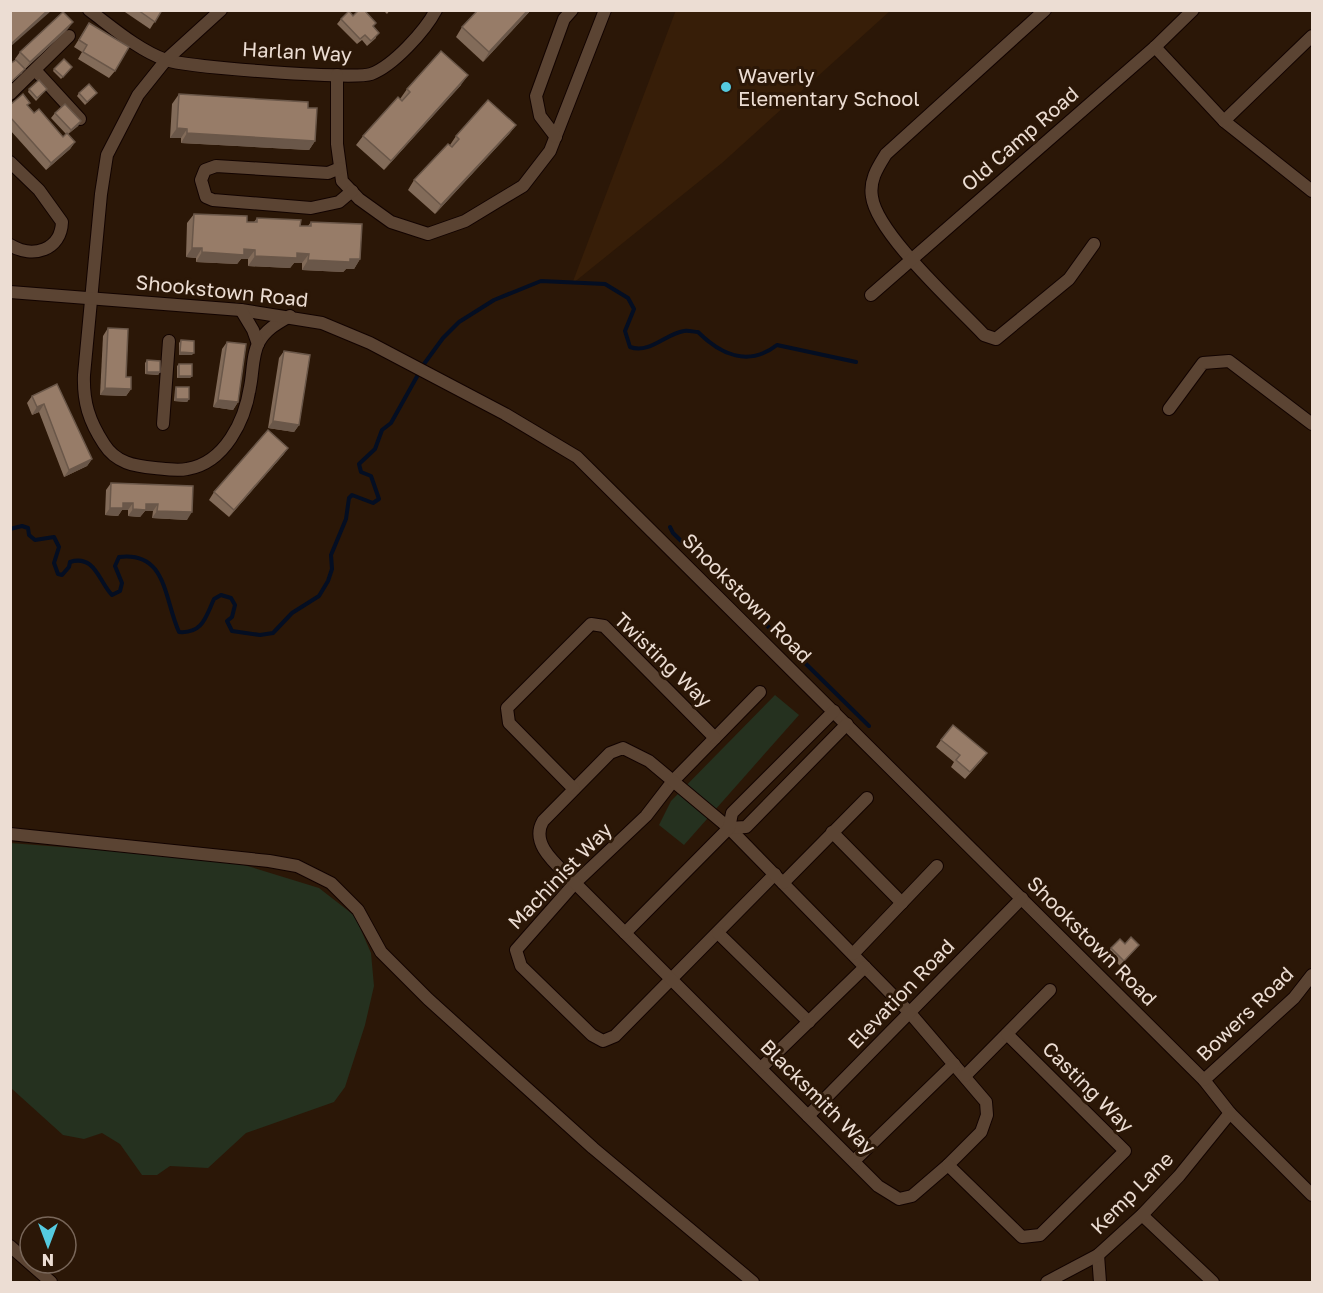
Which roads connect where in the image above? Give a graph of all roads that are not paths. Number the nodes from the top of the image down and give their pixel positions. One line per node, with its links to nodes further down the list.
1 (88, 10): 11 (street)
2 (221, 10): 11 (street)
3 (436, 10): 13 (street, Harlan Way)
4 (572, 10): 17 (street)
5 (605, 10): 17 (street)
6 (1045, 10): 24 (street)
7 (1193, 10): 10 (street, Old Camp Road)
8 (69, 36): 12 (street)
9 (1312, 36): 16 (street)
10 (1155, 46): 16 (street); 24 (street, Old Camp Road)
11 (166, 60): 13 (street, Harlan Way); 27 (street)
12 (36, 70): 14 (street); 15 (street)
13 (337, 75): 19 (street)
14 (10, 94)
15 (80, 119)
16 (1224, 121): 21 (street)
17 (556, 137): 20 (street)
18 (10, 162): 22 (street)
19 (340, 168): 20 (street); 20 (street)
20 (352, 191)
21 (1312, 191)
22 (10, 244)
23 (1094, 244): 24 (street)
24 (913, 260): 26 (street, Old Camp Road)
25 (10, 292): 27 (street, Shookstown Road)
26 (871, 295)
27 (90, 297): 28 (street, Shookstown Road); 31 (street)
28 (241, 310): 29 (street, Shookstown Road); 31 (street)
29 (290, 316): 31 (street); 36 (street, Shookstown Road)
30 (169, 341): 33 (street)
31 (258, 344)
32 (1169, 409): 34 (street)
33 (163, 424)
34 (1312, 424)
35 (760, 692): 38 (street, Machinist Way)
36 (834, 711): 37 (street, Shookstown Road); 42 (street)
37 (847, 724): 42 (street); 48 (street, Shookstown Road)
38 (715, 738): 39 (street, Machinist Way); 40 (street, Twisting Way)
39 (673, 781): 40 (street, Blacksmith Way); 42 (street, Blacksmith Way); 47 (street, Machinist Way)
40 (574, 789): 47 (street, Blacksmith Way)
41 (867, 798): 43 (street, Machinist Way)
42 (729, 828): 46 (street, Blacksmith Way); 50 (street)
43 (832, 832): 46 (street, Machinist Way); 49 (street)
44 (10, 834): 73 (street)
45 (937, 866): 49 (street)
46 (779, 878): 51 (street, Machinist Way); 52 (street, Blacksmith Way)
47 (575, 883): 50 (street, Blacksmith Way); 55 (street, Machinist Way)
48 (1022, 898): 57 (street, Elevation Road); 63 (street, Shookstown Road)
49 (902, 903): 52 (street)
50 (625, 933): 55 (street, Blacksmith Way)
51 (718, 933): 55 (street, Machinist Way); 58 (street)
52 (853, 954): 53 (street, Blacksmith Way)
53 (865, 967): 57 (street, Blacksmith Way); 58 (street)
54 (1312, 975): 63 (street, Bowers Road)
55 (673, 980): 61 (street, Blacksmith Way)
56 (1050, 990): 59 (street)
57 (910, 1013): 60 (street, Blacksmith Way); 65 (street, Elevation Road)
58 (809, 1022): 61 (street)
59 (1007, 1034): 62 (street); 67 (street, Casting Way)
60 (954, 1064): 62 (street, Blacksmith Way); 66 (street)
61 (761, 1068): 65 (street, Blacksmith Way)
62 (965, 1076): 67 (street, Blacksmith Way)
63 (1204, 1080): 64 (street, Shookstown Road)
64 (1230, 1113): 68 (street, Shookstown Road); 69 (street, Kemp Lane)
65 (808, 1116): 66 (street, Blacksmith Way)
66 (854, 1161): 67 (street, Blacksmith Way)
67 (948, 1165)
68 (1312, 1195)
69 (1142, 1215): 71 (street, Kemp Lane); 76 (street)
70 (10, 1246): 72 (street)
71 (1098, 1255): 74 (street, Kemp Lane); 75 (street)
72 (51, 1282)
73 (753, 1282)
74 (1047, 1282)
75 (1100, 1282)
76 (1213, 1282)

